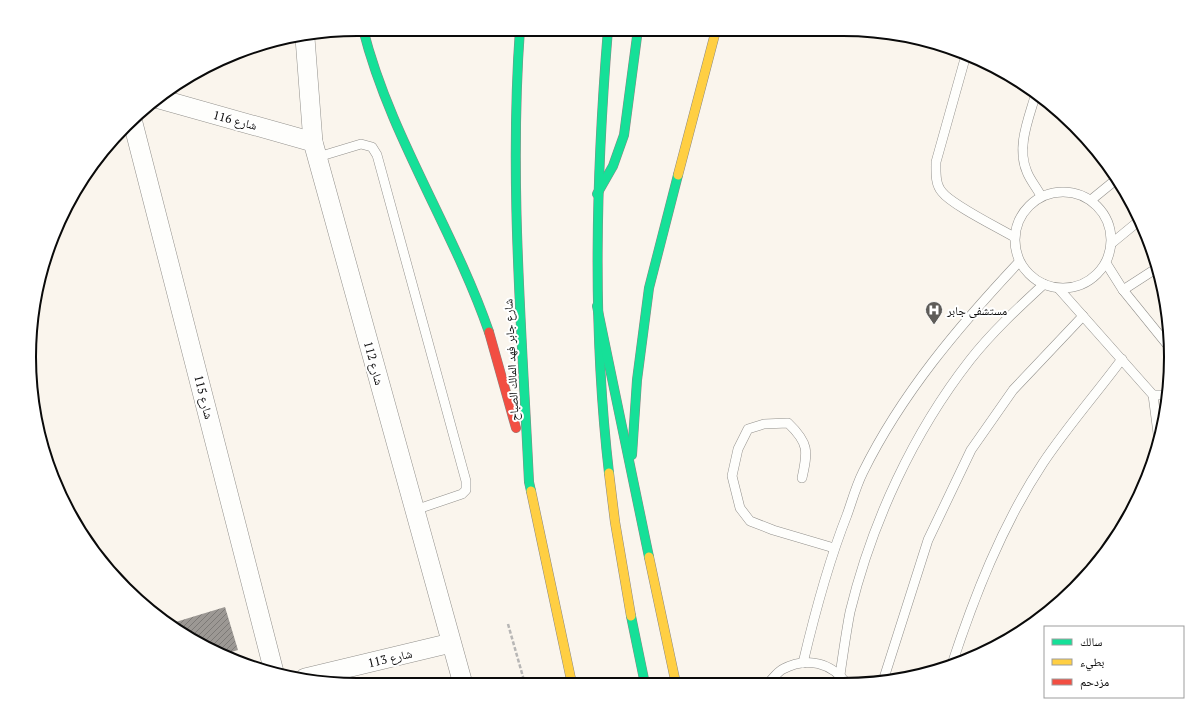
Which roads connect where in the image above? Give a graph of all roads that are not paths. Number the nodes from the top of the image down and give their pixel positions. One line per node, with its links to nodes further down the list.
1 (365, 36): 34 (main road)
2 (519, 36): 34 (main road, شارع جابر فهد المالك الصباح)
3 (607, 36): 13 (main road)
4 (637, 36): 13 (main road)
5 (714, 36): 32 (main road)
6 (305, 40): 11 (street, شارع 112)
7 (965, 60): 17 (lane)
8 (1034, 99): 14 (lane)
9 (164, 101): 11 (street, شارع 116)
10 (134, 126): 40 (street, شارع 115)
11 (316, 149): 35 (street, شارع 112); 35 (lane)
12 (1112, 183): 15 (lane)
13 (597, 194): 25 (main road)
14 (1041, 196): 15 (lane); 17 (lane)
15 (1091, 200): 18 (lane)
16 (1135, 224): 18 (lane)
17 (1014, 237): 19 (lane)
18 (1112, 243): 20 (lane)
19 (1019, 262): 22 (lane); 36 (lane)
20 (1106, 263): 23 (lane); 24 (lane)
21 (1152, 271): 24 (lane)
22 (1044, 284): 23 (lane); 42 (lane)
23 (1059, 289): 26 (lane)
24 (1123, 290): 27 (lane)
25 (597, 306): 32 (main road); 46 (main road)
26 (1083, 316): 28 (lane); 43 (lane)
27 (1163, 336)
28 (1122, 360): 29 (lane); 38 (lane)
29 (1152, 395): 30 (lane); 31 (lane)
30 (1161, 395)
31 (1157, 425)
32 (632, 472): 47 (main road)
33 (802, 478): 36 (lane)
34 (529, 482): 45 (main road, شارع جابر فهد المالك الصباح)
35 (415, 510): 37 (street, شارع 112)
36 (834, 548): 39 (lane)
37 (451, 643): 41 (street, شارع 113); 44 (street, شارع 112)
38 (954, 658)
39 (803, 663): 42 (lane); 48 (lane)
40 (273, 667)
41 (317, 675)
42 (840, 675): 49 (lane)
43 (885, 675)
44 (461, 678)
45 (571, 678)
46 (644, 678)
47 (675, 678)
48 (773, 678)
49 (842, 678)

